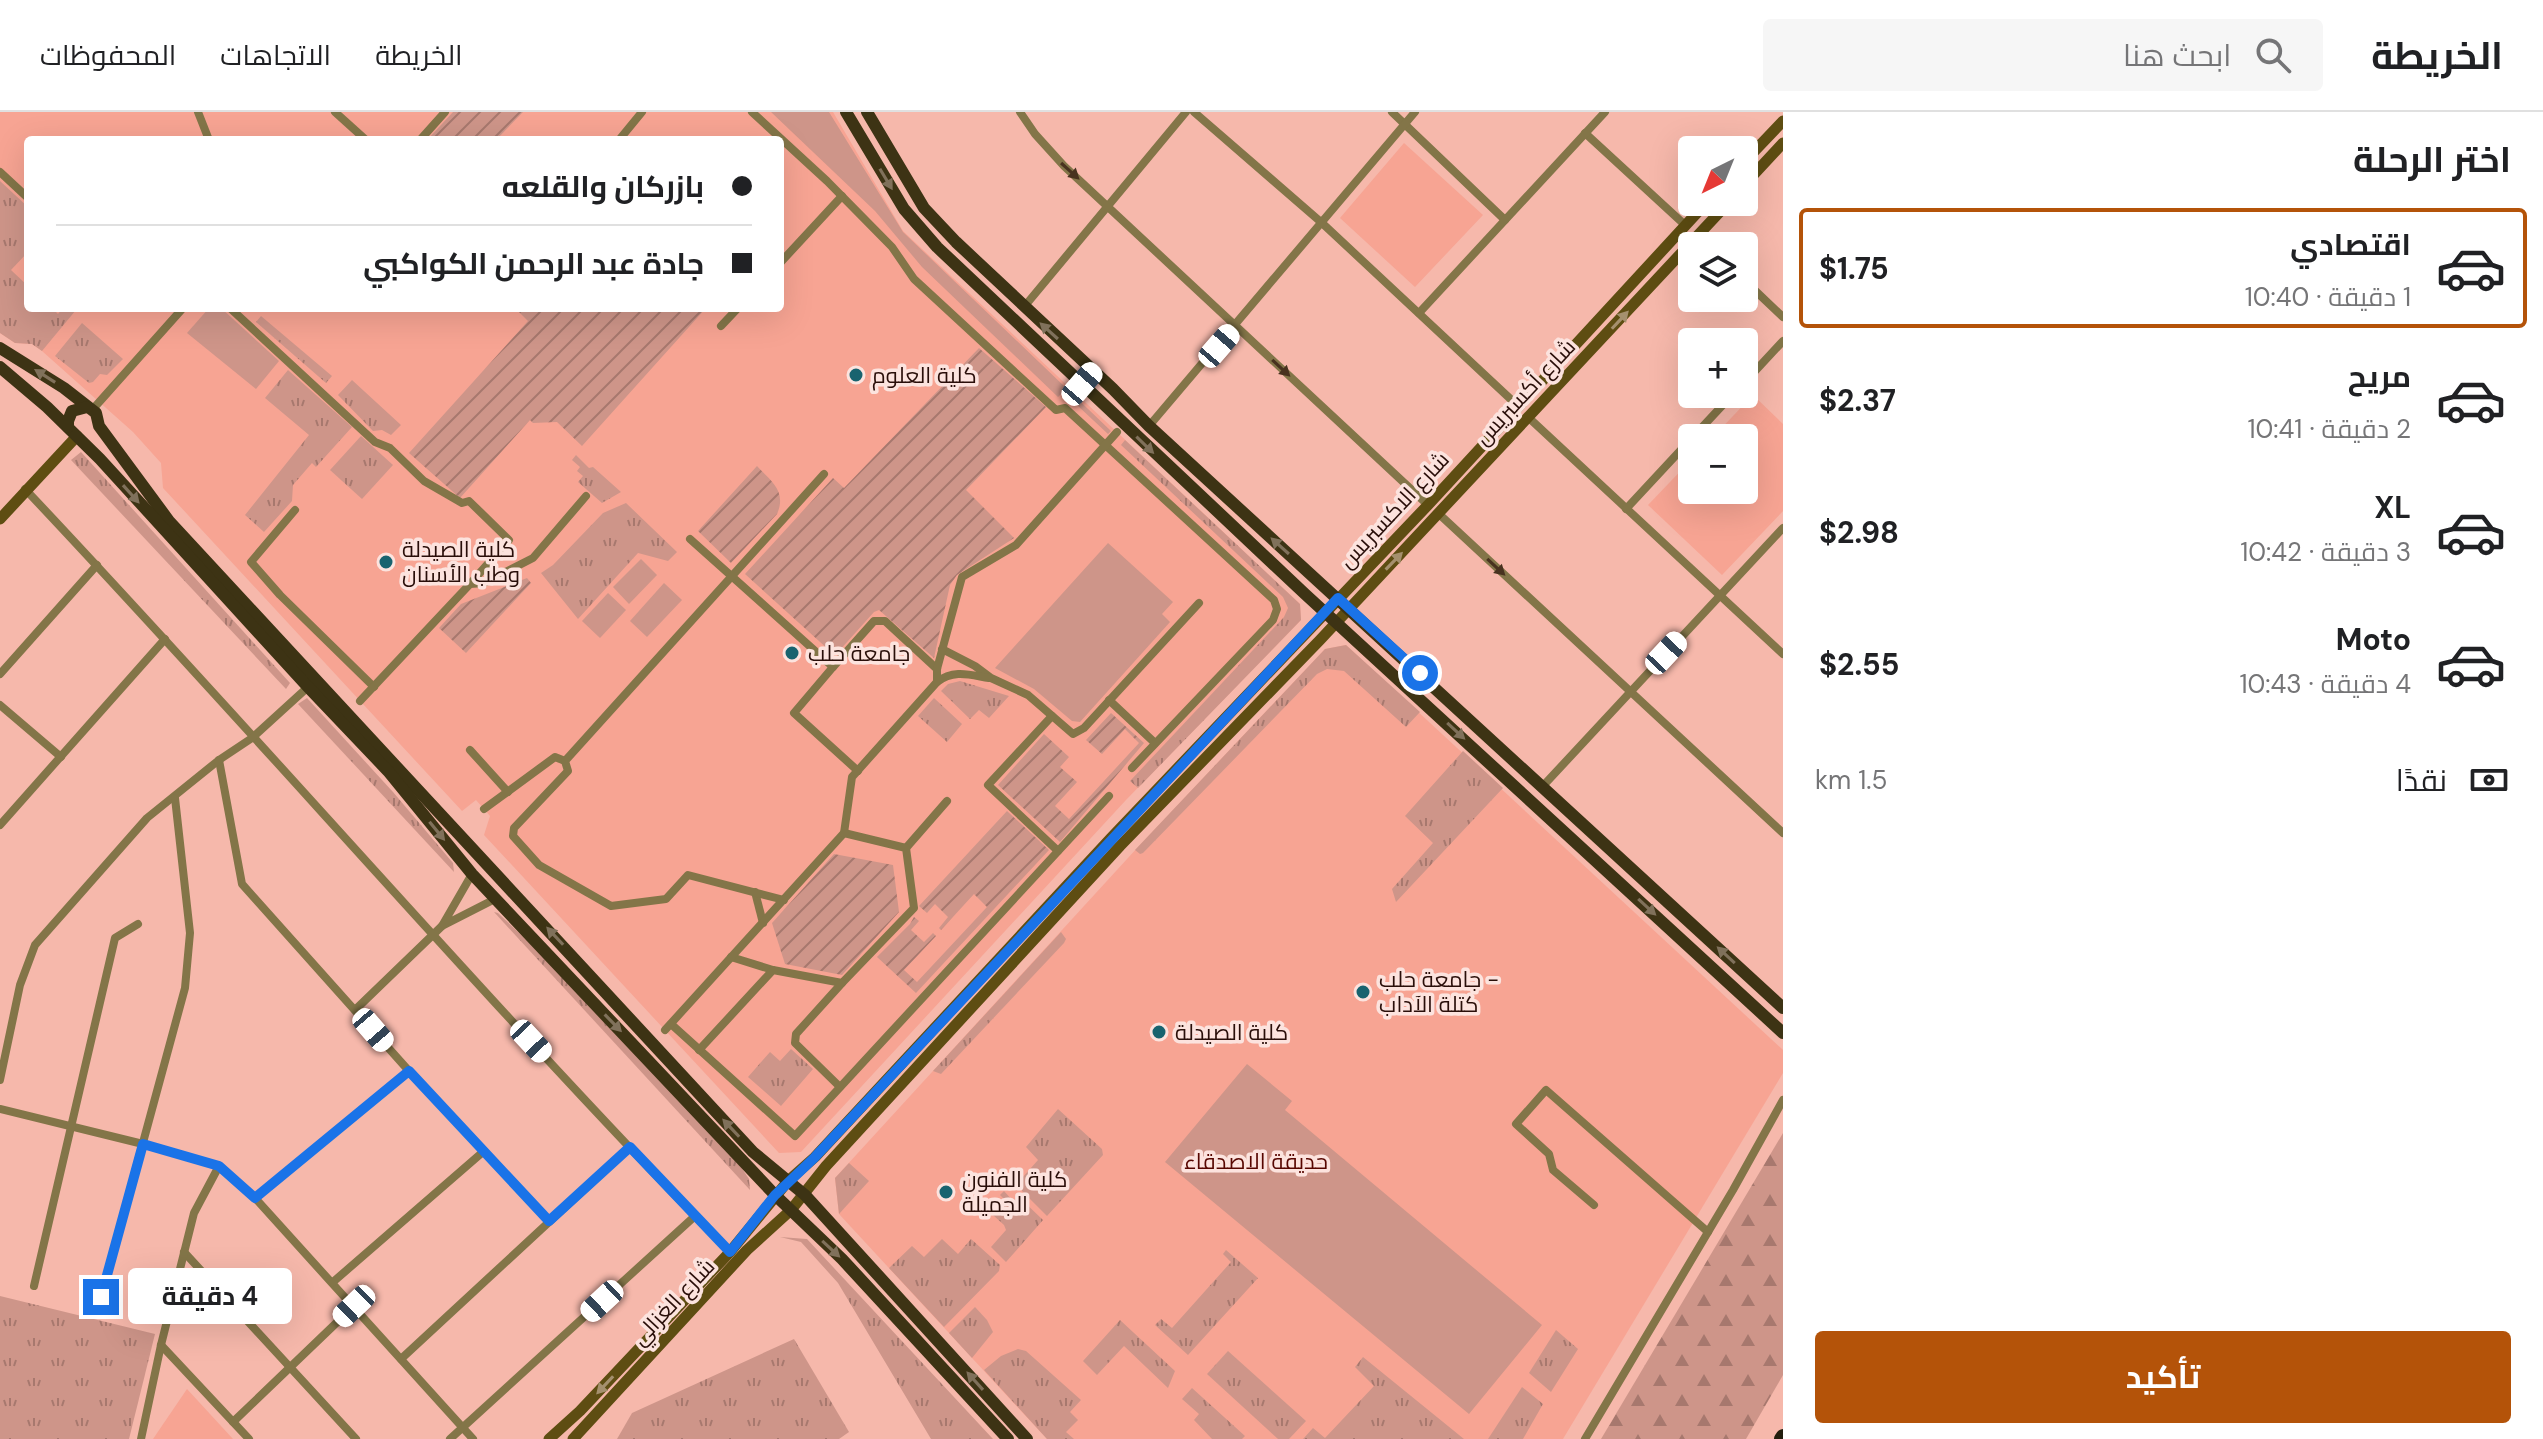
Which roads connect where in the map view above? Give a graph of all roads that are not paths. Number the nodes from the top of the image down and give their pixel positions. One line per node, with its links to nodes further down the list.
1 (198, 112): 17 (street)
2 (335, 112): 18 (street)
3 (445, 112): 19 (street)
4 (642, 112): 20 (street)
5 (752, 112): 21 (street)
6 (846, 112): 52 (main road, one-way to 52)
7 (867, 112): 39 (main road)
8 (1020, 112): 29 (street, one-way to 29)
9 (1186, 112): 29 (street)
10 (1194, 112): 33 (street)
11 (1392, 112): 15 (street)
12 (1415, 112): 15 (street)
13 (1605, 112): 16 (street)
14 (1783, 121): 24 (main road)
15 (1406, 123): 32 (street); 33 (street)
16 (1585, 133): 32 (street); 34 (street)
17 (207, 136)
18 (362, 136)
19 (424, 136)
20 (622, 136)
21 (778, 136)
22 (784, 142): 28 (street)
23 (1783, 143): 25 (main road)
24 (1758, 147)
25 (1758, 170)
26 (0, 172): 27 (street)
27 (24, 194)
28 (842, 196): 37 (street); 62 (street)
29 (1109, 206): 39 (street); 46 (street)
30 (1694, 216): 34 (main road, شارع الاكسبريس)
31 (1716, 216): 35 (main road, شارع أكسبريس)
32 (1505, 220): 43 (street)
33 (1322, 223): 43 (street); 46 (street)
34 (1685, 225): 53 (main road, شارع الاكسبريس)
35 (1701, 232)
36 (1678, 257): 56 (main road, شارع أكسبريس, one-way to 36)
37 (784, 259)
38 (1758, 293): 44 (street)
39 (1024, 307): 51 (main road, one-way to 39)
40 (179, 312): 54 (street)
41 (234, 312): 76 (street)
42 (734, 312): 45 (street)
43 (1419, 313): 53 (street)
44 (1783, 317)
45 (721, 326)
46 (1236, 326): 59 (street); 67 (street, one-way to 67)
47 (1783, 341): 50 (street)
48 (0, 348): 54 (main road, one-way to 48)
49 (0, 367): 60 (main road)
50 (1758, 368)
51 (1094, 371): 52 (main road); 59 (main road)
52 (1082, 384): 81 (main road, one-way to 81)
53 (1518, 406): 67 (main road, شارع الاكسبريس)
54 (90, 408): 58 (main road); 60 (main road)
55 (1720, 408): 57 (street)
56 (1529, 418): 68 (street); 70 (main road, شارع أكسبريس)
57 (1705, 424)
58 (99, 426): 60 (main road); 142 (main road, one-way to 58)
59 (1149, 426): 78 (main road, one-way to 59)
60 (73, 432): 65 (main road); 91 (main road, one-way to 91)
61 (1117, 432): 62 (street)
62 (1105, 444): 84 (street); 99 (street)
63 (1678, 453): 68 (street)
64 (824, 474): 75 (street)
65 (25, 489): 71 (main road); 74 (street)
66 (586, 496): 76 (street)
67 (1428, 505): 78 (main road, شارع الاكسبريس)
68 (1626, 509): 77 (street)
69 (295, 510): 92 (street)
70 (1439, 514): 80 (main road, شارع أكسبريس, one-way to 70); 93 (street, one-way to 93)
71 (0, 519)
72 (1783, 528): 77 (street)
73 (690, 539): 75 (street)
74 (97, 565): 83 (street); 88 (street)
75 (732, 576): 86 (street); 103 (street)
76 (470, 584): 92 (street)
77 (1720, 596): 85 (street); 93 (street)
78 (1338, 598): 80 (main road); 81 (main road, شارع الاكسبريس)
79 (1199, 603): 94 (street)
80 (1348, 608): 82 (main road, شارع أكسبريس); 106 (main road)
81 (1325, 612): 82 (main road); 142 (main road, شارع الغزالي)
82 (1336, 622): 130 (main road, one-way to 130); 144 (main road, شارع الغزالي)
83 (165, 639): 98 (street); 101 (street)
84 (942, 649): 87 (street); 89 (street)
85 (1783, 654)
86 (833, 667): 87 (street); 105 (street)
87 (937, 669): 90 (street)
88 (0, 674)
89 (991, 678): 90 (street); 97 (street)
90 (937, 682): 105 (street)
91 (308, 687): 98 (street); 117 (main road, one-way to 117)
92 (374, 687): 95 (street)
93 (1630, 692): 106 (street); 113 (street)
94 (1109, 700): 97 (street); 99 (street)
95 (360, 701)
96 (0, 705): 101 (street)
97 (1052, 716): 116 (street)
98 (252, 738): 102 (street); 124 (street)
99 (1155, 743): 104 (street)
100 (470, 750): 107 (street)
101 (61, 757): 112 (street)
102 (219, 760): 109 (street); 129 (street)
103 (565, 761): 107 (street); 118 (street)
104 (1132, 768)
105 (858, 771): 114 (street)
106 (1542, 787): 128 (main road, one-way to 106)
107 (508, 792): 111 (street)
108 (1109, 796): 116 (street)
109 (175, 798): 133 (street); 138 (street)
110 (947, 801): 115 (street)
111 (484, 809)
112 (0, 825)
113 (1782, 831)
114 (844, 833): 115 (street); 120 (street)
115 (906, 848): 127 (street)
116 (1058, 851): 134 (street)
117 (472, 874): 119 (main road); 123 (street)
118 (755, 892): 120 (street); 121 (street)
119 (495, 899): 123 (street); 143 (main road, one-way to 143)
120 (784, 900): 121 (street)
121 (763, 923): 125 (street)
122 (138, 924): 137 (street)
123 (442, 926): 124 (street)
124 (432, 935): 129 (street); 139 (street)
125 (731, 957): 126 (street); 131 (street)
126 (773, 970): 127 (street); 131 (street)
127 (842, 983): 134 (street)
128 (1783, 1008)
129 (355, 1010): 132 (street)
130 (1783, 1033)
131 (699, 1050): 134 (street)
132 (409, 1071): 140 (street); 145 (street)
133 (0, 1080)
134 (840, 1087)
135 (1783, 1100): 150 (street)
136 (0, 1109): 137 (street)
137 (70, 1125): 138 (street); 154 (street)
138 (143, 1144): 141 (street); 155 (street)
139 (630, 1147): 148 (street); 149 (street)
140 (484, 1151): 149 (street); 153 (street)
141 (219, 1166): 145 (street); 151 (street)
142 (788, 1181): 143 (main road, شارع الغزالي); 144 (main road)
143 (775, 1195): 147 (main road); 152 (main road, شارع الغزالي)
144 (805, 1195): 147 (main road, شارع الغزالي); 170 (main road, one-way to 144)
145 (255, 1198): 153 (street)
146 (1594, 1205): 150 (street)
147 (791, 1210): 168 (main road, شارع الغزالي); 169 (main road, one-way to 169)
148 (695, 1216): 152 (street); 161 (street)
149 (549, 1221): 158 (street)
150 (1708, 1232): 171 (street)
151 (184, 1252): 157 (street); 159 (street)
152 (730, 1252): 167 (main road, شارع الغزالي, one-way to 167)
153 (333, 1282): 156 (street)
154 (34, 1286)
155 (101, 1297)
156 (354, 1306): 158 (street); 159 (street)
157 (161, 1345): 160 (street); 162 (street)
158 (401, 1359): 161 (street)
159 (290, 1368): 160 (street); 164 (street)
160 (233, 1422): 163 (street)
161 (463, 1429): 165 (street); 166 (street)
162 (141, 1439)
163 (249, 1439)
164 (356, 1439)
165 (450, 1439)
166 (473, 1439)
167 (549, 1439)
168 (573, 1439)
169 (1008, 1439)
170 (1027, 1439)
171 (1585, 1439)

